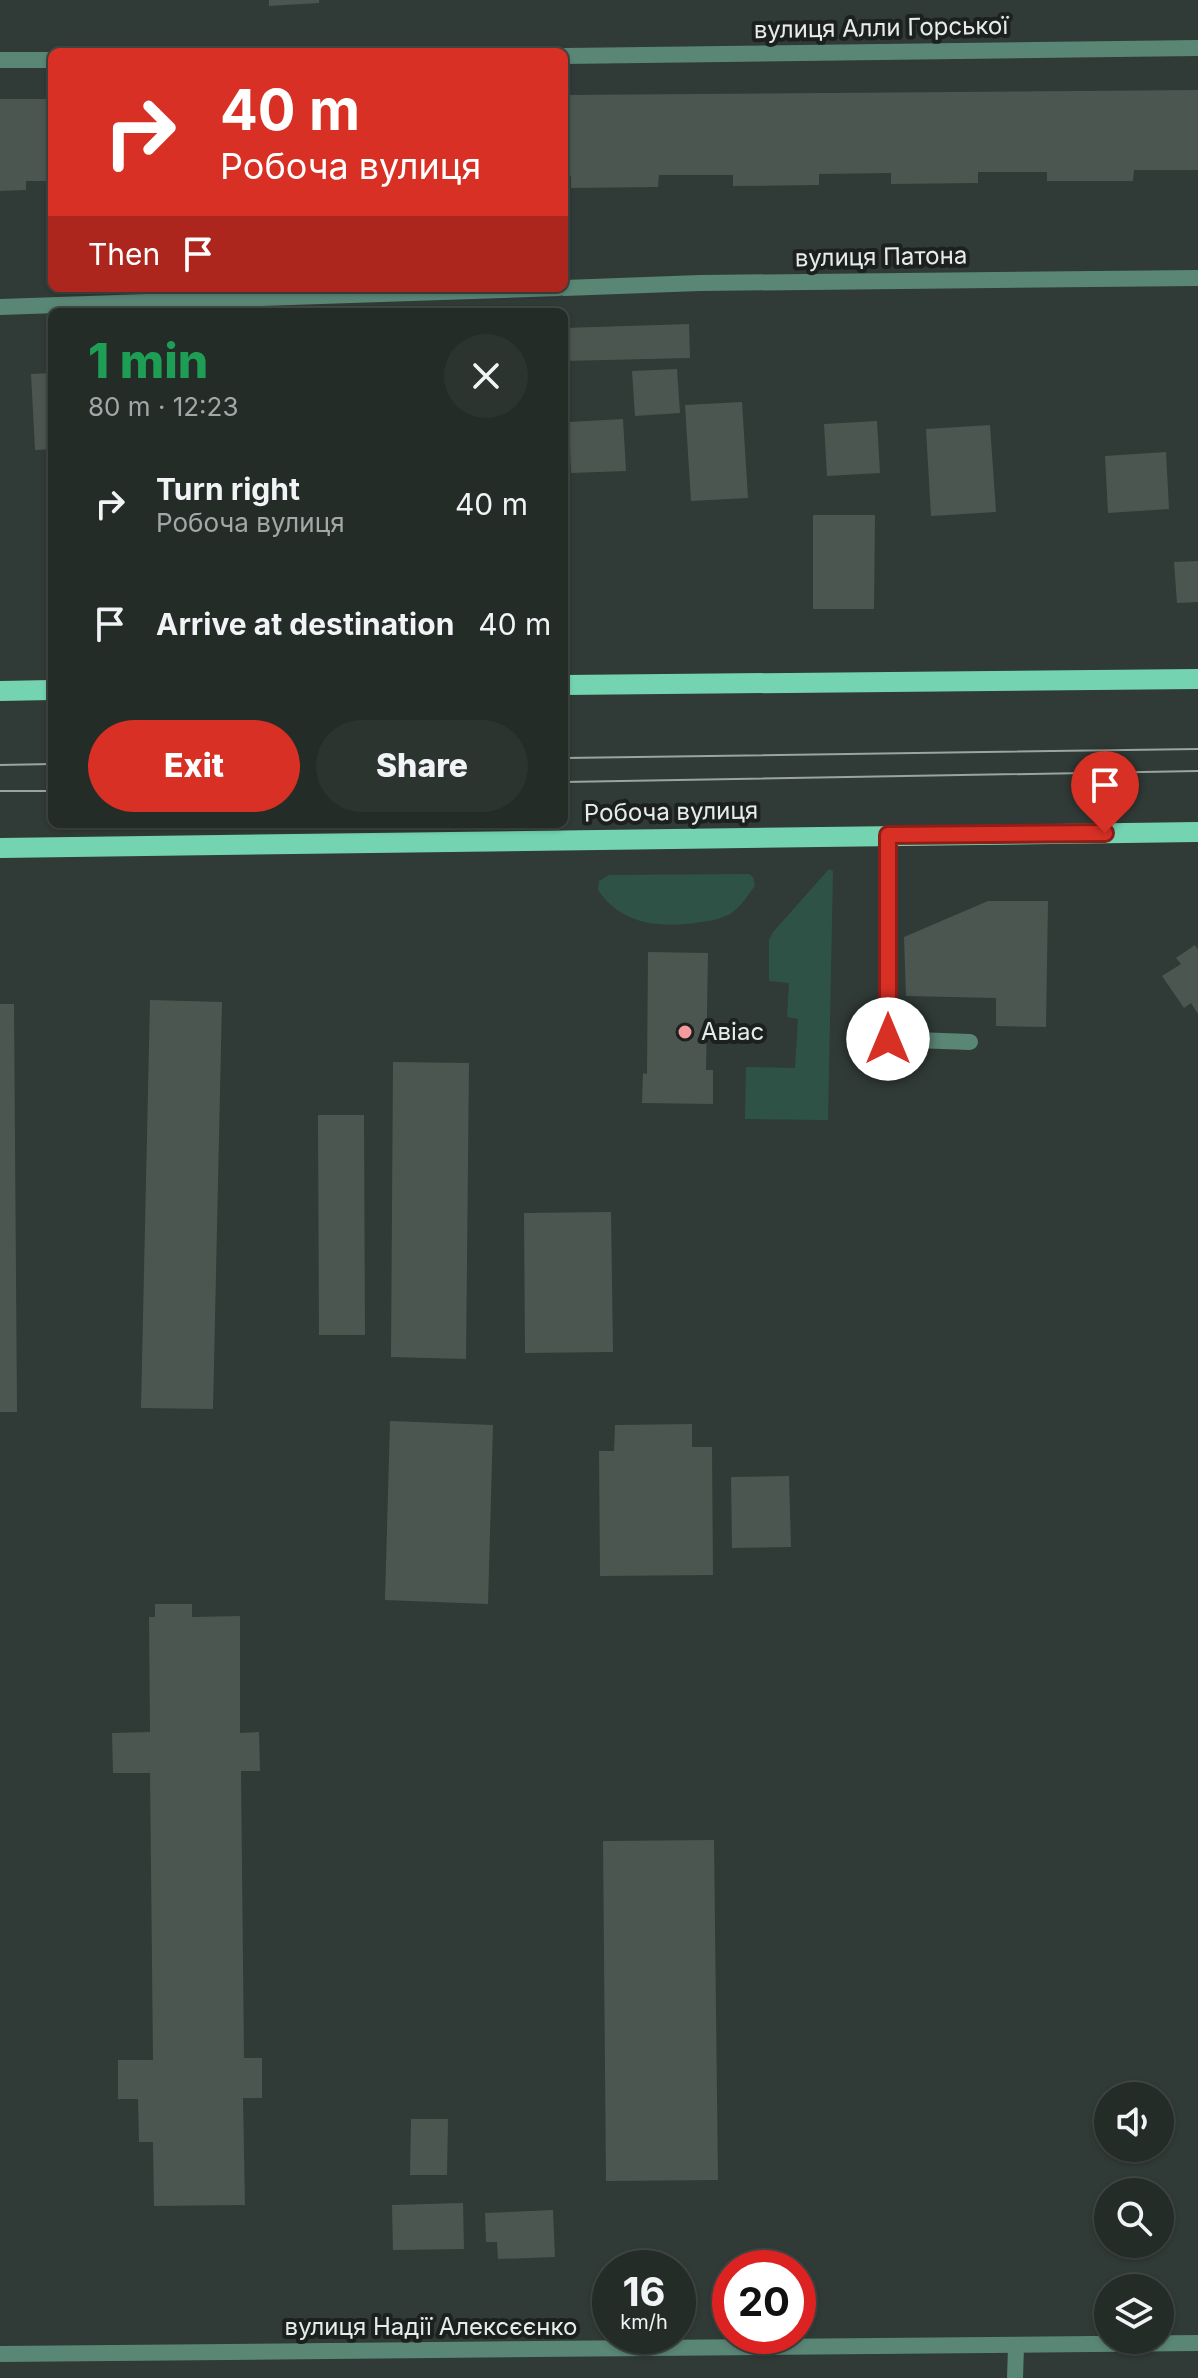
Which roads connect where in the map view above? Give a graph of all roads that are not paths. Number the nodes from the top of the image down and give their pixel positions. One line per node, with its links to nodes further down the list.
1 (1198, 48): 2 (street, вулиця Алли Горської)
2 (568, 56)
3 (0, 60): 4 (street)
4 (48, 60)
5 (1198, 278): 6 (street, вулиця Патона)
6 (568, 288)
7 (444, 292): 8 (street, вулиця Патона)
8 (0, 307)
9 (1198, 679): 10 (main road)
10 (568, 685)
11 (48, 690): 12 (main road)
12 (0, 691)
13 (1198, 832): 14 (main road, Робоча вулиця)
14 (888, 835): 15 (main road, Робоча вулиця); 16 (street)
15 (0, 848)
16 (970, 1042)
17 (1198, 2343): 18 (street, вулиця Надії Алексєєнко)
18 (1016, 2347): 19 (street, вулиця Надії Алексєєнко); 20 (street)
19 (0, 2354)
20 (1015, 2378)

